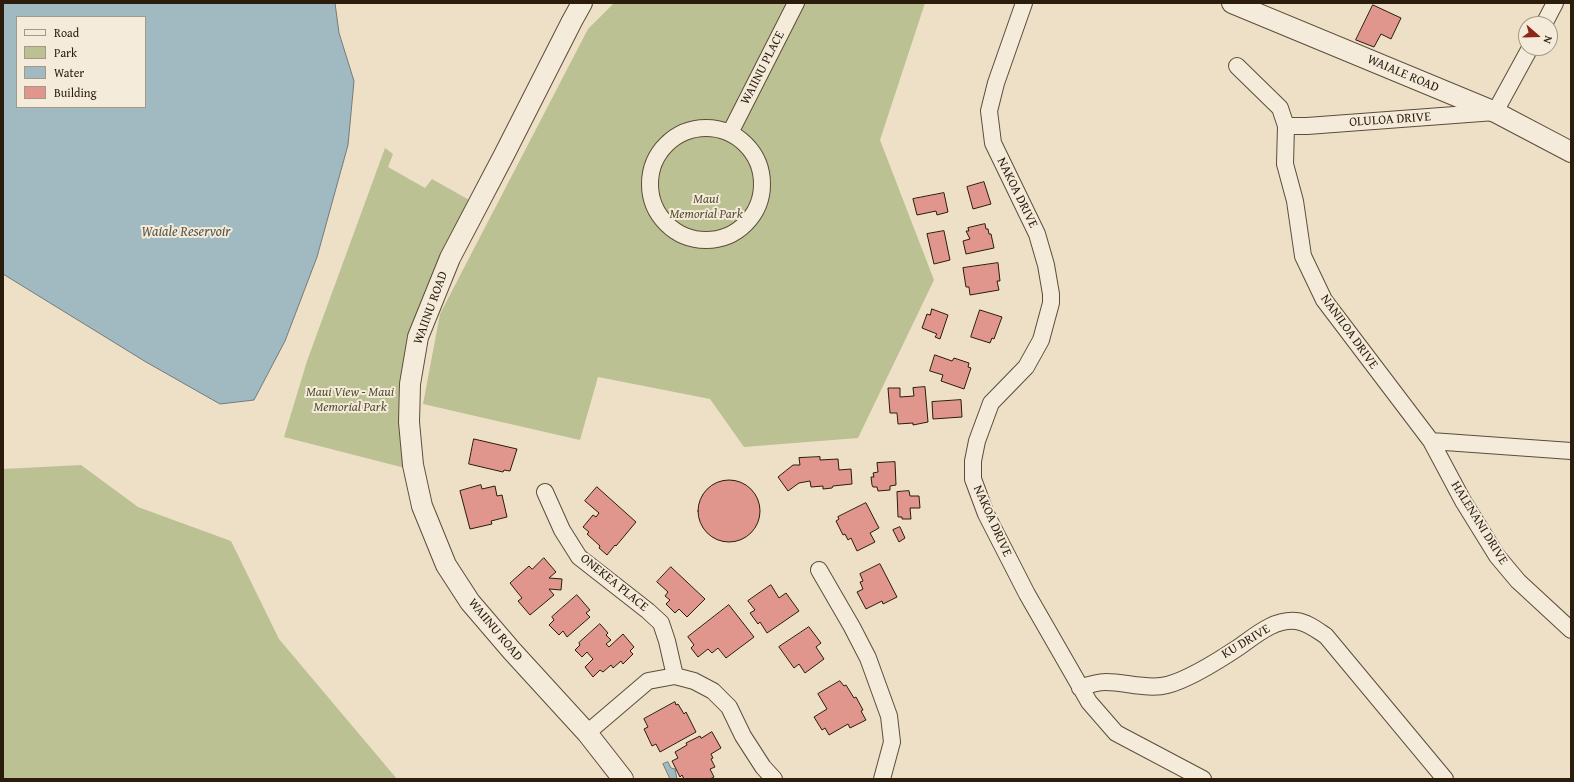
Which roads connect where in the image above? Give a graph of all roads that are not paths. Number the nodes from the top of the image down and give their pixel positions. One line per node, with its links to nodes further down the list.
1 (582, 3): 20 (street, WAIINU ROAD)
2 (796, 3): 11 (street, WAIINU PLACE)
3 (1024, 3): 19 (street, NAKOA DRIVE)
4 (1232, 3): 9 (street, WAIALE ROAD)
5 (1555, 3): 6 (street)
6 (1548, 16)
7 (1526, 56): 9 (street)
8 (1237, 66): 10 (street, NANILOA DRIVE)
9 (1495, 112): 10 (street, OLULOA DRIVE); 12 (street, WAIALE ROAD)
10 (1286, 126): 13 (street, NANILOA DRIVE)
11 (730, 133): 11 (street)
12 (1571, 152)
13 (1431, 441): 14 (street); 17 (street, HALENANI DRIVE)
14 (1571, 451)
15 (545, 492): 18 (street, ONEKEA PLACE)
16 (818, 570): 23 (street)
17 (1571, 630)
18 (675, 676): 20 (street); 22 (street)
19 (1080, 688): 24 (street, NAKOA DRIVE); 25 (street, KU DRIVE)
20 (587, 733): 21 (street, WAIINU ROAD)
21 (623, 779)
22 (774, 779)
23 (882, 779)
24 (1203, 779)
25 (1444, 779)

